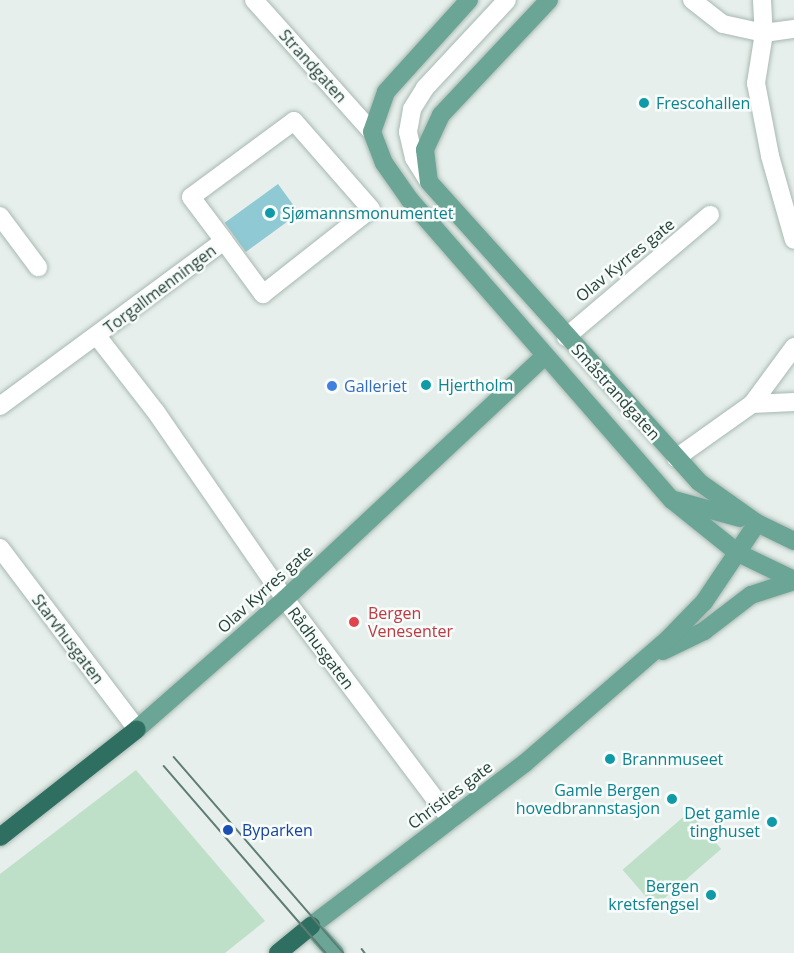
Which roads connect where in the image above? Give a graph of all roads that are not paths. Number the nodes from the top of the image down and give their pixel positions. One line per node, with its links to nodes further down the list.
1 (254, 0): 9 (street, Strandgaten)
2 (469, 0): 9 (main road)
3 (507, 0): 10 (street)
4 (549, 0): 10 (main road)
5 (692, 0): 8 (street)
6 (762, 0): 8 (street)
7 (794, 29): 8 (street)
8 (764, 33): 13 (street)
9 (372, 132): 19 (main road, Småstrandgaten)
10 (429, 182): 17 (main road, Småstrandgaten)
11 (710, 215): 17 (street, Olav Kyrres gate)
12 (0, 216): 15 (street)
13 (794, 240)
14 (224, 241): 14 (street, Torgallmenningen); 16 (street, Torgallmenningen)
15 (38, 267)
16 (97, 336): 22 (street, Torgallmenningen); 23 (street, Torgallmenningen)
17 (566, 337): 24 (main road, Småstrandgaten)
18 (794, 347): 21 (street)
19 (545, 356): 25 (main road, Småstrandgaten); 31 (main road, Olav Kyrres gate)
20 (794, 402): 21 (street)
21 (752, 404): 24 (street)
22 (0, 406)
23 (156, 412): 31 (street, Rådhusgaten)
24 (676, 458): 26 (main road, Småstrandgaten)
25 (672, 500): 26 (main road); 29 (main road, Småstrandgaten)
26 (757, 523): 27 (main road); 29 (main road, Christies gate)
27 (794, 541)
28 (0, 548): 33 (street, Starvhusgaten)
29 (738, 553): 30 (main road, Småstrandgaten); 32 (main road, Christies gate)
30 (794, 580): 32 (main road, Christies gate)
31 (290, 605): 33 (main road, Olav Kyrres gate); 34 (street, Rådhusgaten)
32 (640, 662): 34 (main road, Christies gate)
33 (137, 729): 35 (highway, Olav Kyrres gate)
34 (451, 820): 36 (main road, Christies gate)
35 (0, 837)
36 (311, 926): 37 (highway, Christies gate); 38 (main road)
37 (278, 953)
38 (335, 953)

